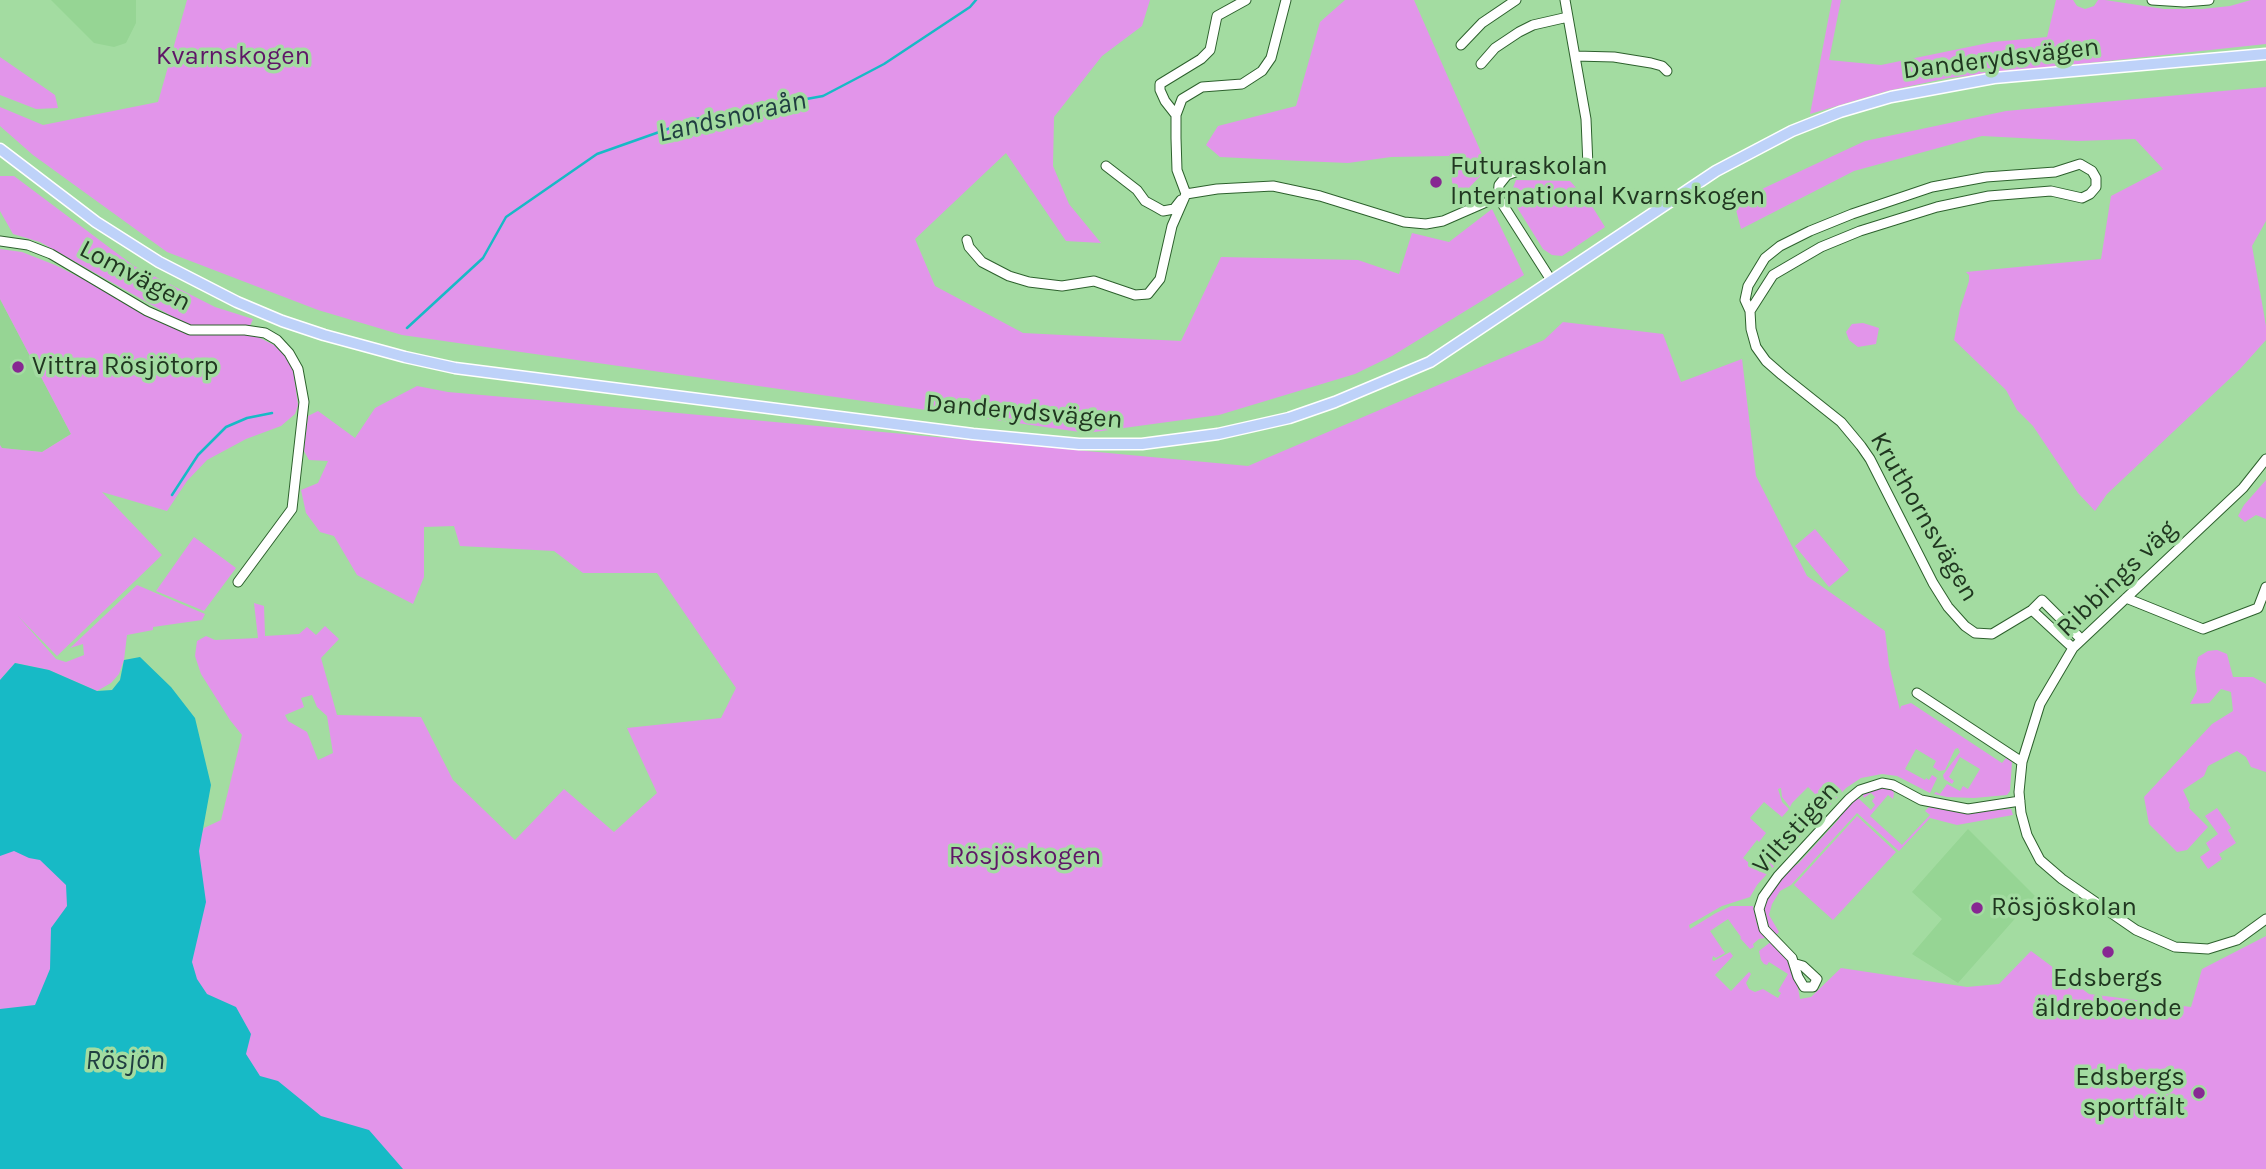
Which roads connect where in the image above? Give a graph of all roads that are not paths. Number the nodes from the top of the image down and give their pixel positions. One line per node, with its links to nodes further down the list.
1 (1246, 0): 13 (street)
2 (1286, 0): 13 (street)
3 (1516, 0): 8 (street)
4 (1565, 0): 7 (street)
5 (2152, 0): 6 (street)
6 (2209, 0)
7 (1568, 17): 10 (street); 11 (street)
8 (1461, 45)
9 (2266, 54): 20 (main road, Danderydsvägen)
10 (1575, 56): 12 (street); 17 (street)
11 (1481, 64)
12 (1667, 71)
13 (1176, 115): 16 (street)
14 (0, 149): 20 (main road, Danderydsvägen)
15 (1106, 166): 16 (street)
16 (1186, 194): 17 (street); 18 (street)
17 (1498, 197): 20 (street)
18 (967, 240)
19 (0, 241): 23 (street, Lomvägen)
20 (1551, 280)
21 (1750, 311): 21 (street, Kruthornsvägen); 26 (street, Kruthornsvägen)
22 (2266, 460): 25 (street, Ribbings väg)
23 (238, 582)
24 (2266, 587): 25 (street)
25 (2126, 598): 27 (street, Ribbings väg)
26 (2032, 610): 27 (street); 28 (street)
27 (2081, 639): 28 (street, Ribbings väg)
28 (2073, 648): 30 (street, Ribbings väg)
29 (1917, 693): 30 (street)
30 (2022, 762): 31 (street, Ribbings väg)
31 (2020, 801): 32 (street, Ribbings väg); 33 (street, Viltstigen)
32 (2266, 919)
33 (1796, 964)

